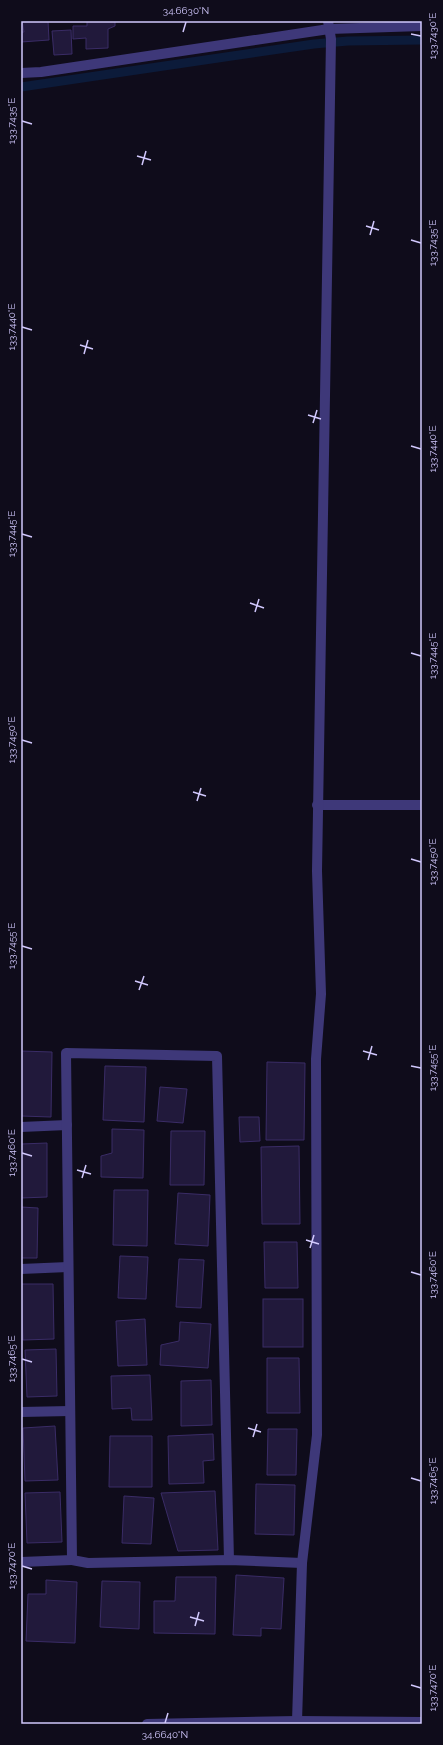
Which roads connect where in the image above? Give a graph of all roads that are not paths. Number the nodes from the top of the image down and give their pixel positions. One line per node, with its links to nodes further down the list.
1 (422, 26): 2 (street)
2 (330, 34): 3 (street); 4 (street)
3 (21, 73)
4 (317, 805): 5 (street); 15 (street)
5 (422, 805)
6 (67, 1125): 7 (street); 8 (street); 13 (street)
7 (21, 1127)
8 (68, 1267): 9 (street); 10 (street)
9 (21, 1269)
10 (70, 1411): 11 (street); 12 (street)
11 (21, 1412)
12 (72, 1560): 13 (street); 14 (street)
13 (229, 1560): 15 (street)
14 (21, 1562)
15 (302, 1563): 16 (street)
16 (297, 1721): 17 (street); 18 (street)
17 (422, 1722)
18 (147, 1724)

